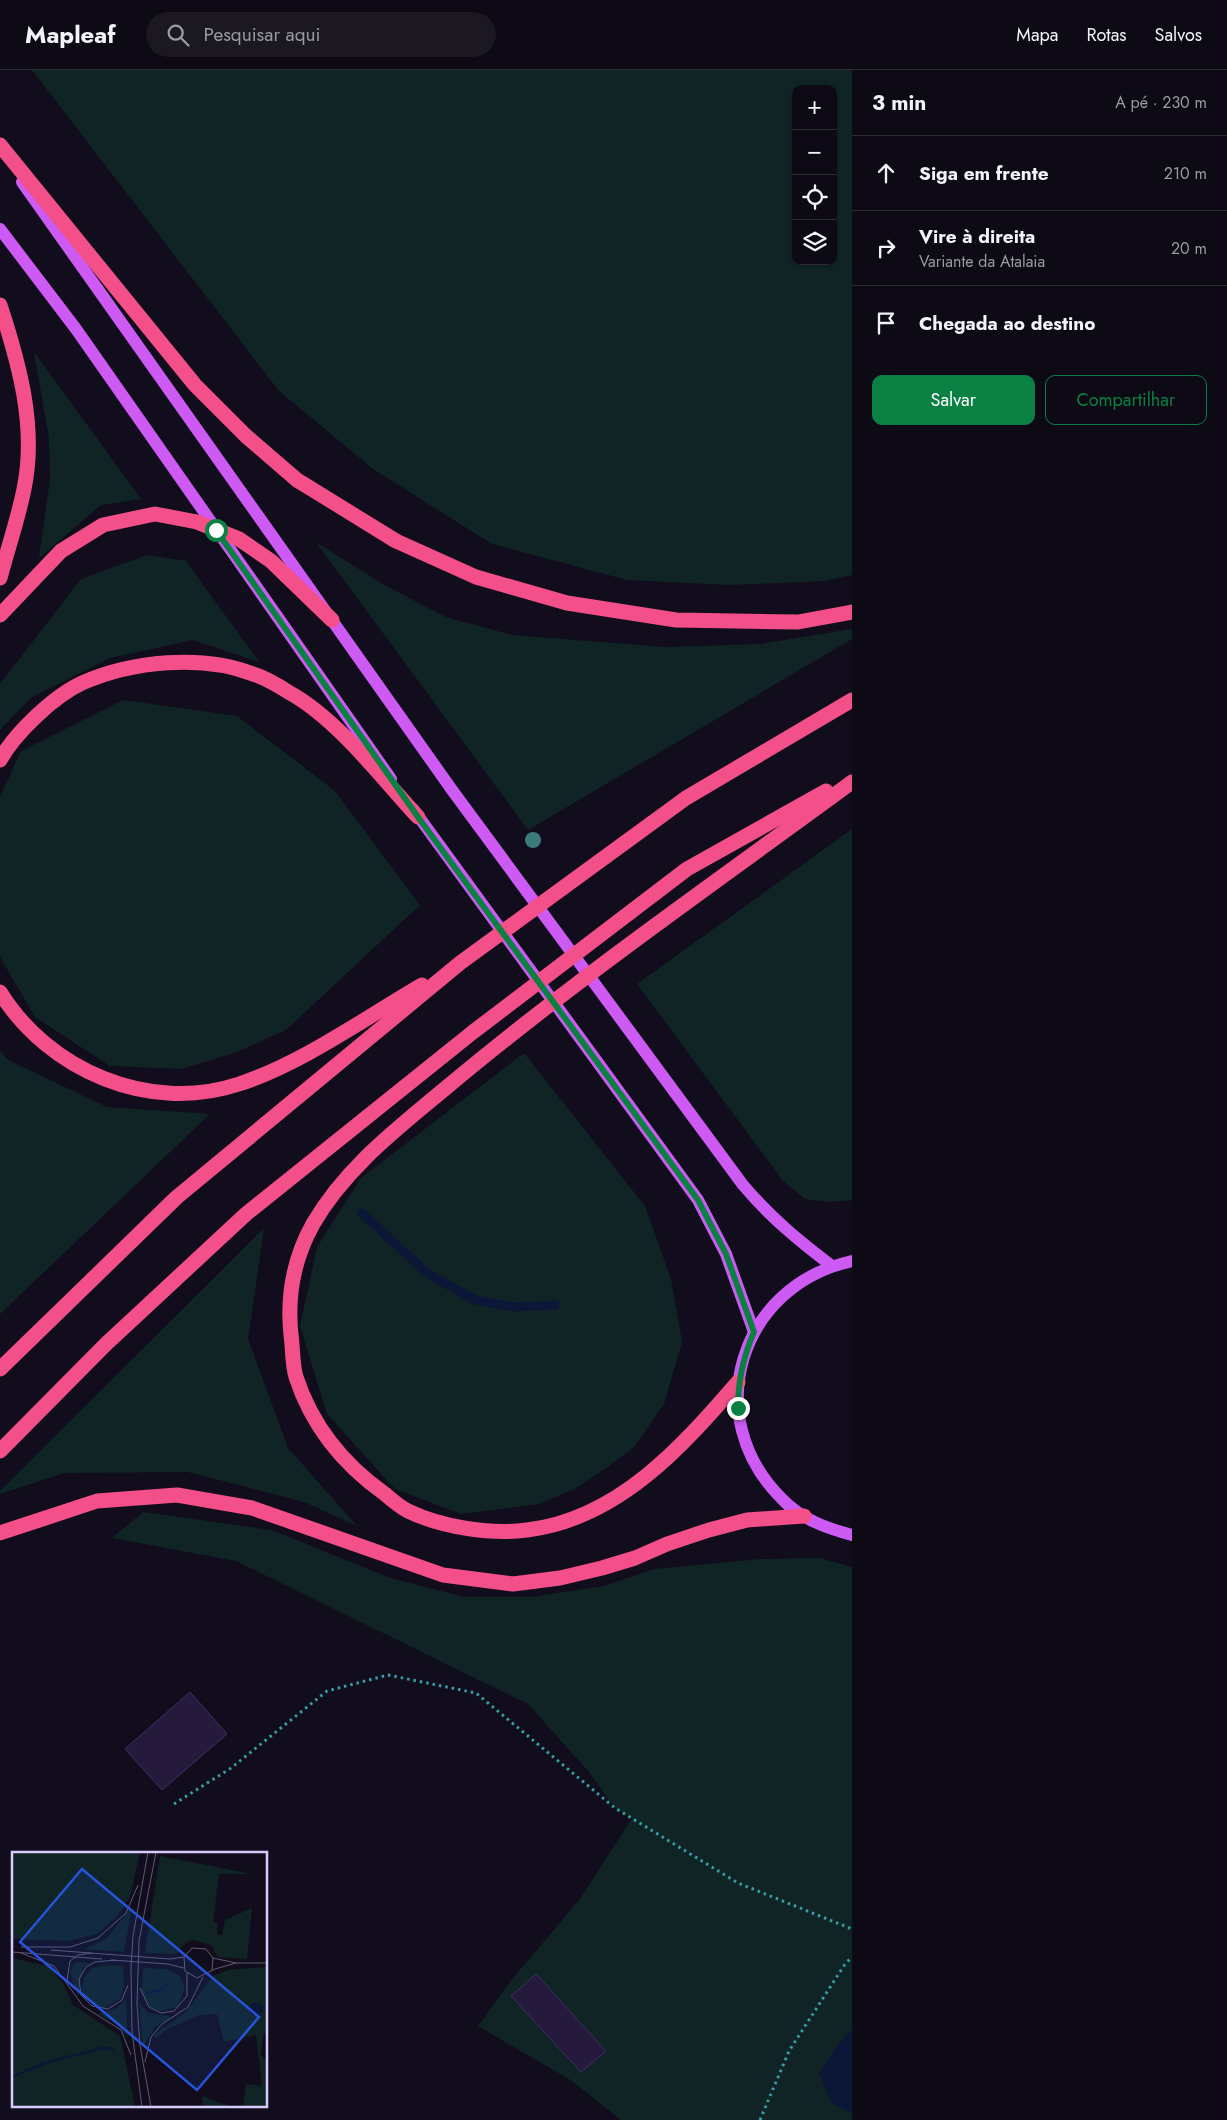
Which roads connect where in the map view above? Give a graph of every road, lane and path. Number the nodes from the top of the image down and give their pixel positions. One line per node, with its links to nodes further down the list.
1 (0, 145): 7 (highway)
2 (0, 151): 9 (main road)
3 (0, 229): 5 (main road)
4 (0, 304): 6 (highway)
5 (216, 530): 8 (highway); 9 (highway); 14 (main road)
6 (0, 578)
7 (852, 612)
8 (0, 615)
9 (332, 620): 18 (main road)
10 (852, 700): 15 (highway)
11 (0, 760): 14 (highway)
12 (852, 776): 22 (highway)
13 (852, 782): 21 (highway)
14 (418, 817): 19 (main road)
15 (460, 963): 16 (highway); 20 (highway)
16 (0, 992)
17 (852, 1261): 18 (main road)
18 (832, 1266): 19 (main road)
19 (754, 1332): 21 (main road)
20 (0, 1369)
21 (738, 1382): 23 (main road)
22 (0, 1451)
23 (804, 1516): 24 (highway); 25 (main road)
24 (0, 1533)
25 (852, 1535)
26 (174, 1804): 27 (path)
27 (852, 1929)
28 (852, 1957): 29 (path)
29 (760, 2120)

